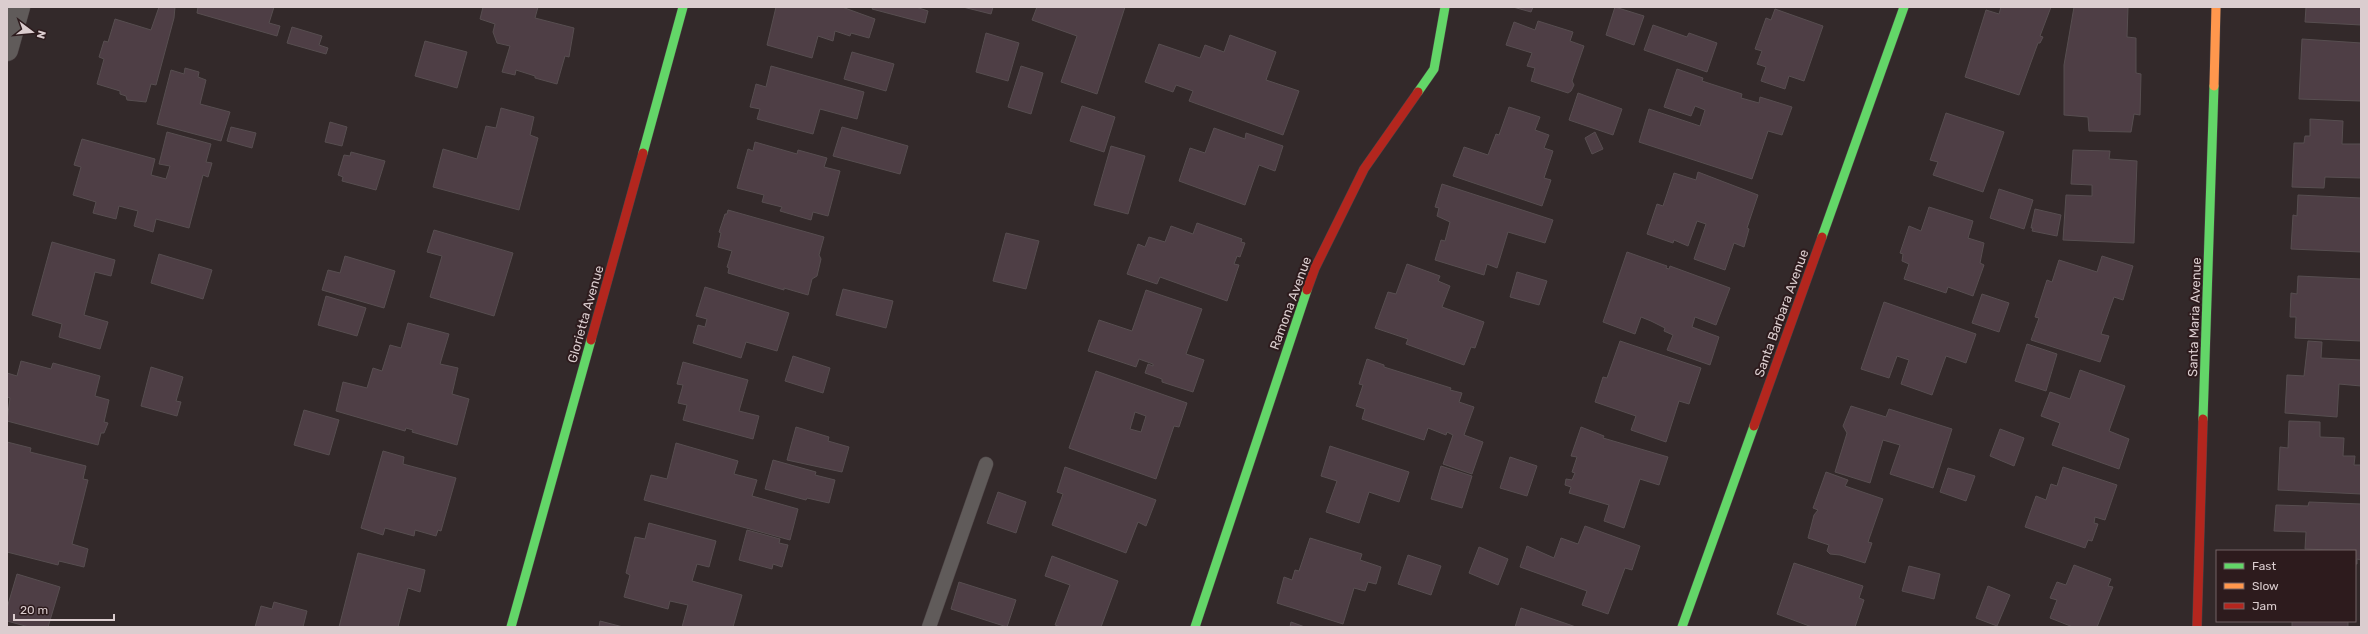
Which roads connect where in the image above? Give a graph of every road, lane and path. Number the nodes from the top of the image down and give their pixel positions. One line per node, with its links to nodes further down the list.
1 (19, 7): 6 (street)
2 (684, 7): 8 (street, Glorietta Avenue)
3 (1445, 7): 10 (street, Ramona Avenue)
4 (1904, 7): 11 (street, Santa Barbara Avenue)
5 (2216, 7): 12 (street, Santa Maria Avenue)
6 (7, 50)
7 (986, 464): 9 (lane)
8 (511, 627)
9 (929, 627)
10 (1194, 627)
11 (1682, 627)
12 (2197, 627)

